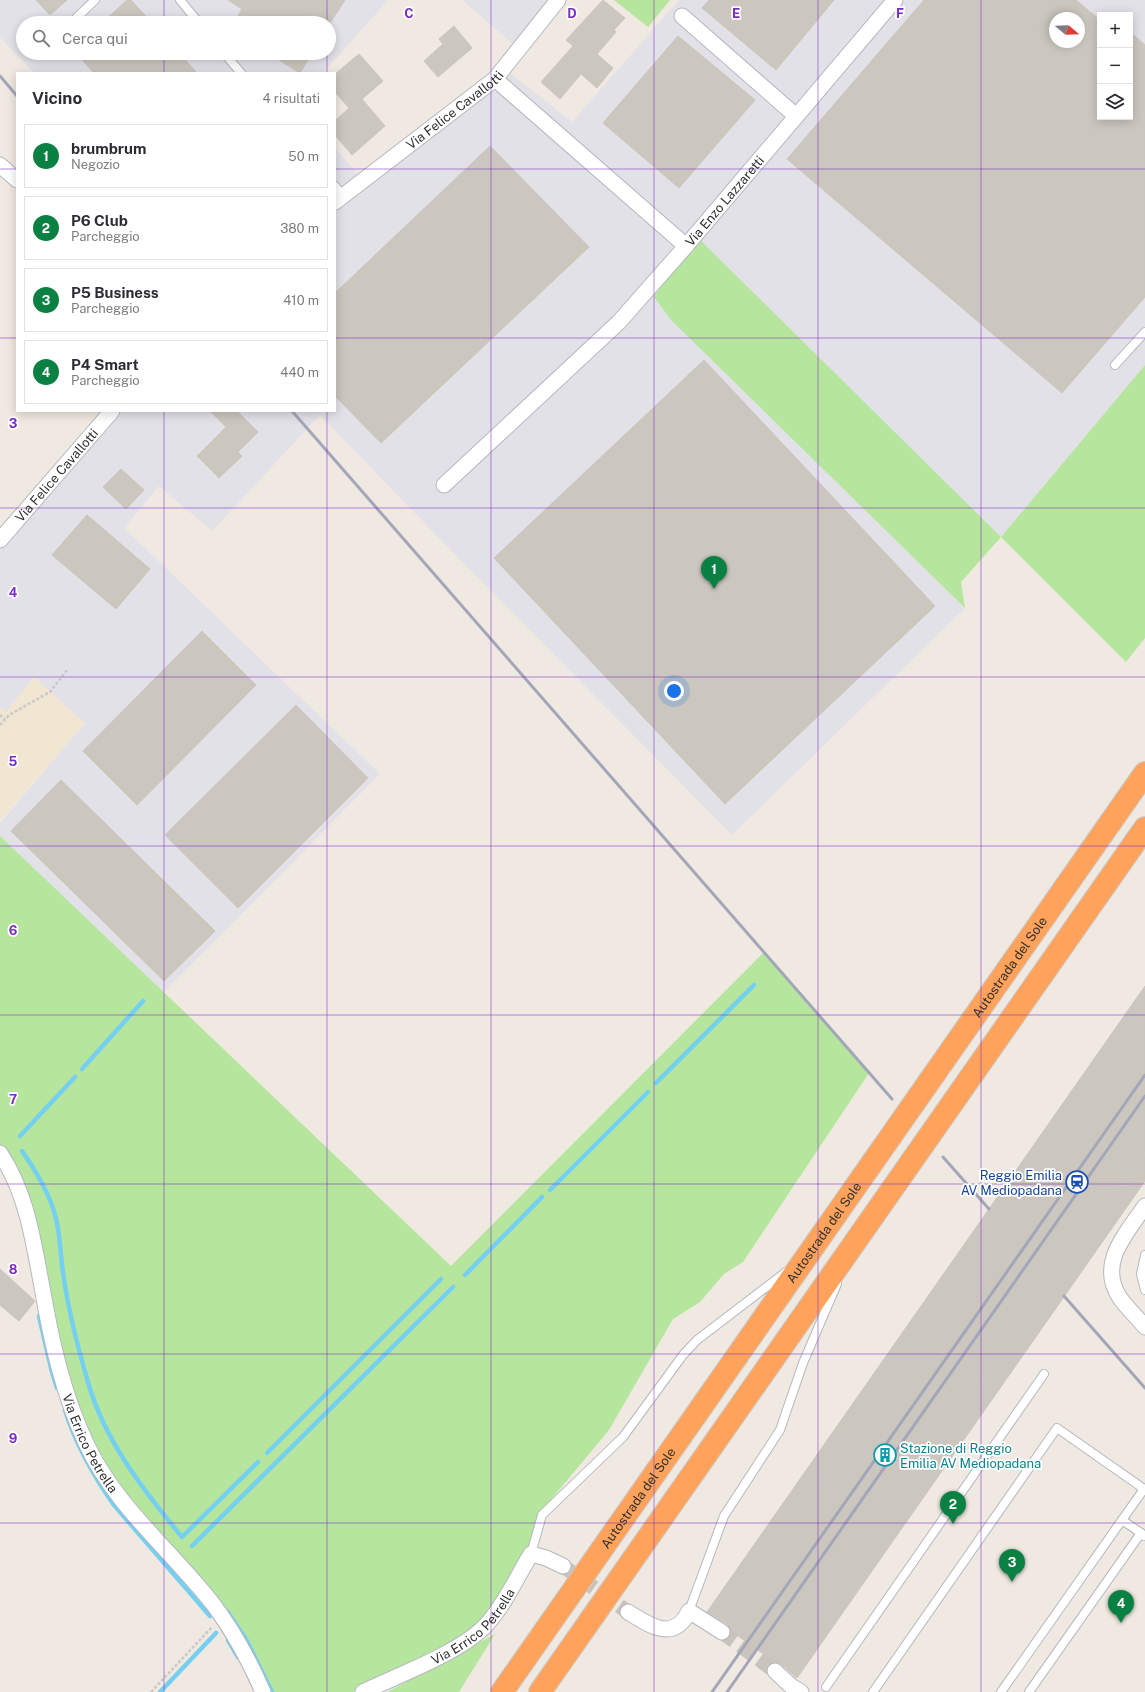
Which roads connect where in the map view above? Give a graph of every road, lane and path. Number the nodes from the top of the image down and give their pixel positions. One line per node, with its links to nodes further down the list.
1 (95, 0): 5 (lane)
2 (180, 0): 6 (lane)
3 (558, 0): 10 (street, Via Felice Cavallotti)
4 (895, 0): 11 (street, Via Enzo Lazzaretti)
5 (78, 16)
6 (193, 16)
7 (682, 16): 11 (street)
8 (230, 60): 9 (lane)
9 (240, 72)
10 (494, 79): 14 (street, Via Felice Cavallotti); 15 (street, Via Enzo Lazzaretti)
11 (796, 116): 15 (street, Via Enzo Lazzaretti)
12 (0, 165): 13 (street)
13 (16, 179)
14 (338, 195)
15 (686, 246): 19 (street)
16 (1145, 332): 17 (lane)
17 (1115, 365)
18 (111, 412): 20 (street, Via Felice Cavallotti)
19 (444, 485)
20 (0, 540)
21 (68, 670): 23 (path)
22 (0, 715): 23 (path)
23 (5, 719): 24 (path)
24 (0, 725)
25 (1145, 773): 33 (highway, Autostrada del Sole)
26 (1145, 828): 31 (highway)
27 (1145, 1020): 44 (path)
28 (1145, 1152): 45 (path)
29 (0, 1153): 43 (street, Via Errico Petrella)
30 (1145, 1206): 35 (street)
31 (854, 1243): 41 (lane); 52 (highway)
32 (1145, 1255): 34 (lane)
33 (807, 1256): 39 (lane); 51 (highway, Autostrada del Sole)
34 (1145, 1290)
35 (1145, 1326)
36 (1044, 1374): 47 (lane)
37 (1122, 1520): 38 (lane); 53 (lane); 54 (lane)
38 (1143, 1534): 55 (lane)
39 (531, 1554): 40 (street); 50 (street, Via Errico Petrella)
40 (563, 1566)
41 (689, 1611): 42 (street); 44 (street)
42 (628, 1612)
43 (222, 1616): 48 (path); 49 (street, Via Errico Petrella)
44 (724, 1626)
45 (779, 1669): 46 (street)
46 (795, 1690)
47 (824, 1690)
48 (151, 1692)
49 (263, 1692)
50 (363, 1692)
51 (502, 1692)
52 (540, 1692)
53 (873, 1692)
54 (1001, 1692)
55 (1028, 1692)

